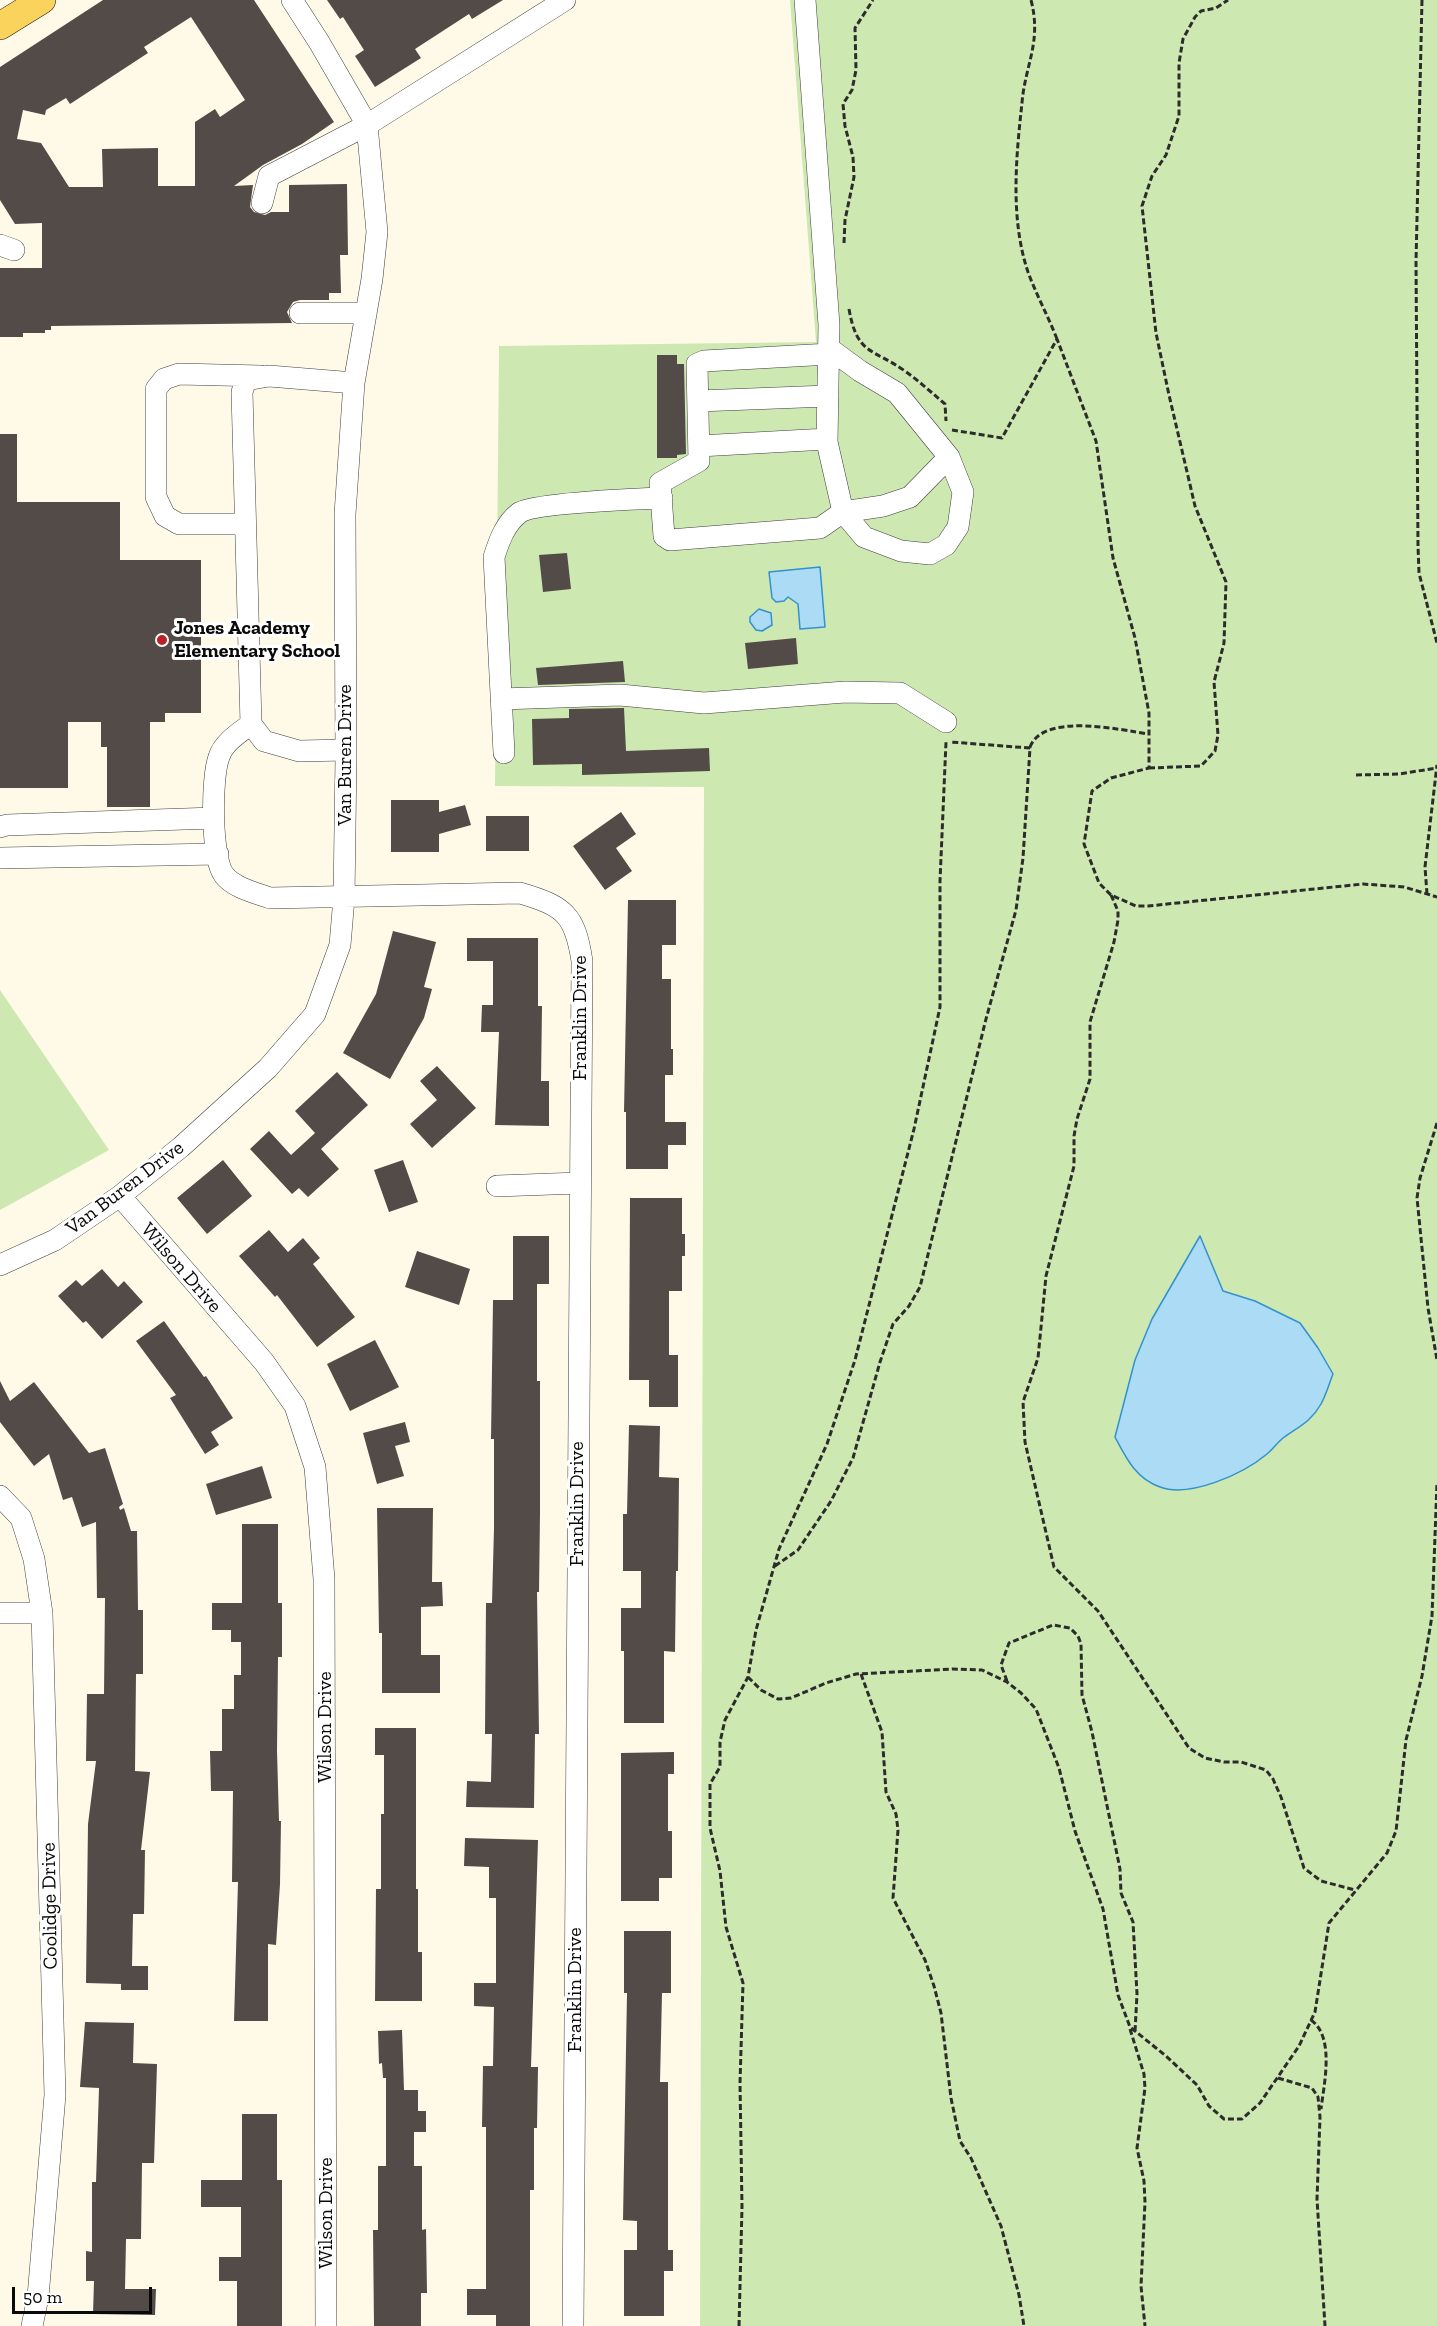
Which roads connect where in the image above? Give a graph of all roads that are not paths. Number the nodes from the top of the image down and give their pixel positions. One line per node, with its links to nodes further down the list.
1 (42, 0): 5 (main road)
2 (291, 0): 6 (street, Van Buren Drive)
3 (563, 0): 6 (street)
4 (805, 0): 10 (street)
5 (0, 26)
6 (367, 125): 7 (street); 9 (street, Van Buren Drive)
7 (262, 203)
8 (300, 313): 9 (street)
9 (366, 313): 12 (street, Van Buren Drive)
10 (830, 351): 13 (street); 14 (street); 17 (street)
11 (267, 376): 12 (street); 20 (street); 20 (street)
12 (354, 383): 24 (street, Van Buren Drive)
13 (828, 396): 14 (street); 15 (street)
14 (698, 401): 16 (street)
15 (827, 439): 16 (street); 19 (street)
16 (699, 454): 18 (street)
17 (949, 457): 19 (street); 19 (street)
18 (662, 498): 19 (street); 21 (street)
19 (843, 512)
20 (244, 524): 22 (street)
21 (501, 699): 23 (street); 25 (street)
22 (250, 724): 24 (street); 26 (street, Franklin Drive)
23 (946, 732)
24 (346, 750): 30 (street, Van Buren Drive)
25 (504, 753)
26 (214, 818): 27 (street); 28 (street, Franklin Drive)
27 (0, 827)
28 (218, 854): 29 (street); 30 (street, Franklin Drive)
29 (0, 858)
30 (344, 897): 31 (street, Franklin Drive); 33 (street, Van Buren Drive)
31 (579, 1183): 32 (street); 40 (street, Franklin Drive)
32 (497, 1186)
33 (120, 1196): 34 (street, Van Buren Drive); 39 (street, Wilson Drive)
34 (0, 1265)
35 (0, 1496): 36 (street, Coolidge Drive)
36 (42, 1612): 37 (street); 38 (street, Coolidge Drive)
37 (0, 1613)
38 (32, 2326)
39 (326, 2326)
40 (573, 2326)

